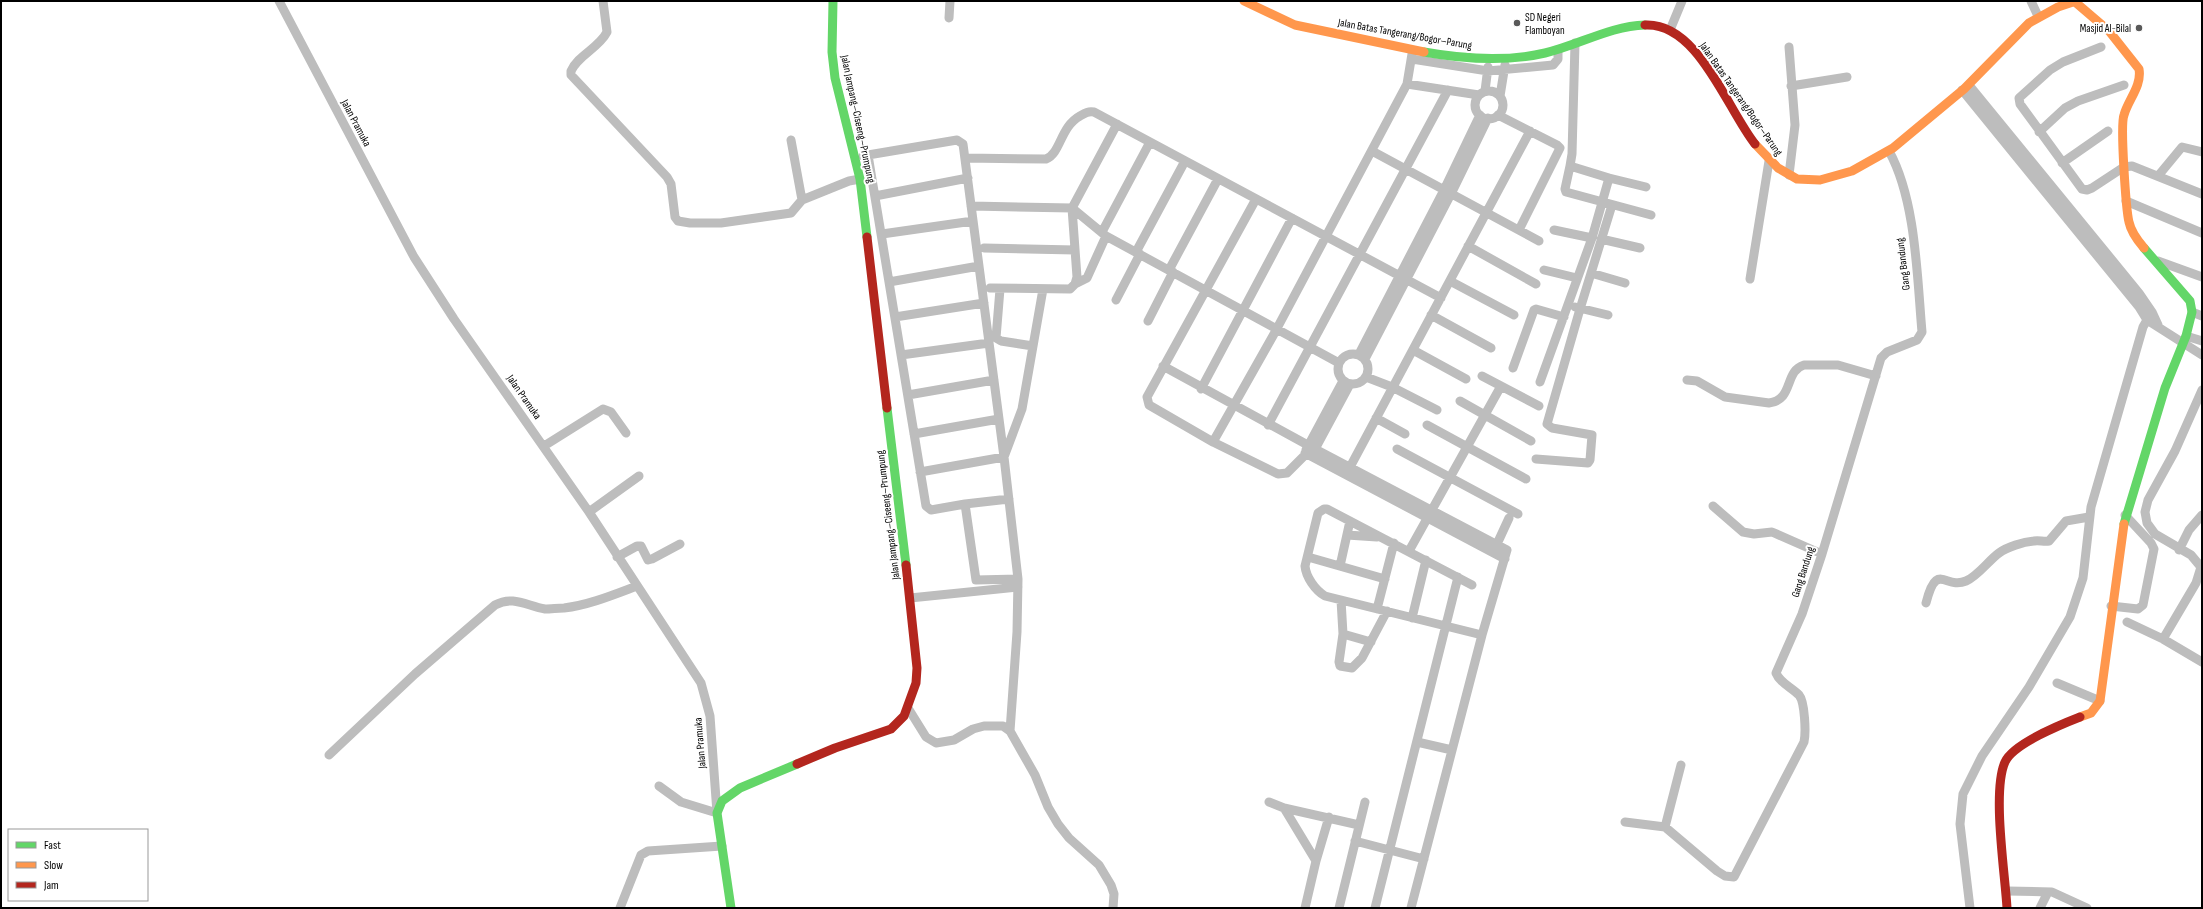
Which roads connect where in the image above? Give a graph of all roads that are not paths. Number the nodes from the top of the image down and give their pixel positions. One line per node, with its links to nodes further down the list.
1 (279, 1): 161 (street, Jalan Pramuka)
2 (603, 1): 61 (street)
3 (833, 1): 42 (main road, Jalan Jampang–Ciseeng–Prumpung)
4 (950, 1): 10 (street)
5 (1244, 1): 15 (main road, Jalan Batas Tangerang/Bogor–Parung)
6 (1682, 1): 11 (street)
7 (2030, 1): 9 (street)
8 (2076, 1): 9 (main road, Jalan Batas Tangerang/Bogor–Parung); 48 (main road)
9 (2038, 16): 26 (main road, Jalan Batas Tangerang/Bogor–Parung)
10 (949, 18)
11 (1670, 30): 12 (main road, Jalan Batas Tangerang/Bogor–Parung); 45 (main road, Jalan Batas Tangerang/Bogor–Parung)
12 (1575, 43): 16 (main road, Jalan Batas Tangerang/Bogor–Parung); 47 (street)
13 (1789, 47): 25 (street)
14 (2101, 47): 35 (street)
15 (1413, 49): 17 (main road, Jalan Batas Tangerang/Bogor–Parung); 19 (street)
16 (1558, 50): 18 (main road, Jalan Batas Tangerang/Bogor–Parung); 20 (street)
17 (1488, 58): 18 (main road, Jalan Batas Tangerang/Bogor–Parung); 21 (street)
18 (1505, 58): 20 (street)
19 (1412, 59): 21 (street); 23 (street)
20 (1505, 71): 21 (street); 29 (street)
21 (1488, 72): 28 (street)
22 (1847, 77): 25 (street)
23 (1407, 84): 27 (street); 38 (street)
24 (2124, 85): 35 (street)
25 (1791, 86): 50 (street)
26 (1966, 87): 39 (main road, Jalan Batas Tangerang/Bogor–Parung); 118 (street); 119 (street)
27 (1448, 90): 28 (street); 49 (street)
28 (1482, 93): 29 (street); 31 (street)
29 (1500, 96): 30 (street)
30 (1498, 115): 31 (street); 33 (street)
31 (1484, 117): 57 (street)
32 (1117, 124): 37 (street); 43 (street); 66 (street)
33 (1530, 131): 67 (street); 71 (street)
34 (2108, 131): 46 (street)
35 (2039, 132): 46 (street)
36 (791, 140): 61 (street)
37 (1150, 142): 44 (street); 75 (street)
38 (1372, 151): 49 (street); 76 (street)
39 (1889, 151): 50 (main road, Jalan Batas Tangerang/Bogor–Parung); 135 (street, Gang Bandung)
40 (2202, 152): 51 (street)
41 (868, 155): 42 (street); 43 (street); 59 (street)
42 (856, 156): 54 (main road, Jalan Jampang–Ciseeng–Prumpung)
43 (965, 158): 52 (street)
44 (1185, 161): 55 (street); 84 (street)
45 (1769, 161): 50 (main road, Jalan Batas Tangerang/Bogor–Parung); 94 (street)
46 (2062, 163): 48 (street)
47 (1570, 166): 53 (street); 63 (street)
48 (2124, 167): 51 (street); 62 (main road)
49 (1405, 169): 57 (street); 85 (street)
50 (1789, 175)
51 (2158, 176): 58 (street)
52 (968, 178): 59 (street); 65 (street)
53 (1609, 178): 56 (street); 63 (street)
54 (860, 179): 61 (street); 202 (main road, Jalan Jampang–Ciseeng–Prumpung)
55 (1218, 179): 60 (street); 89 (street)
56 (1646, 187)
57 (1448, 192): 67 (street); 92 (street)
58 (2202, 194)
59 (875, 196): 74 (street)
60 (1256, 199): 69 (street); 103 (street)
61 (802, 200)
62 (2126, 201): 73 (street); 86 (main road)
63 (1603, 203): 64 (street); 77 (street)
64 (1612, 205): 68 (street); 78 (street)
65 (971, 206): 66 (street); 70 (street)
66 (1072, 208): 75 (street); 83 (street)
67 (1486, 212): 71 (street); 80 (street)
68 (1651, 215)
69 (1292, 218): 76 (street); 109 (street)
70 (973, 221): 74 (street); 87 (street)
71 (1519, 230): 79 (street)
72 (1554, 230): 77 (street)
73 (2202, 233)
74 (882, 234): 96 (street)
75 (1104, 234): 84 (street); 98 (street)
76 (1326, 237): 85 (street); 120 (street)
77 (1592, 238): 93 (street)
78 (1601, 239): 82 (street); 90 (street)
79 (1539, 241)
80 (1468, 246): 95 (street); 99 (street)
81 (984, 248): 83 (street)
82 (1640, 248)
83 (1075, 250): 98 (street)
84 (1138, 253): 89 (street); 105 (street)
85 (1359, 255): 92 (street); 125 (street)
86 (2158, 261): 91 (street); 110 (main road)
87 (979, 266): 96 (street); 106 (street)
88 (1544, 270): 93 (street)
89 (1171, 271): 103 (street); 117 (street)
90 (1591, 273): 97 (street); 108 (street)
91 (2202, 277)
92 (1403, 278): 104 (street); 130 (street)
93 (1577, 278): 107 (street)
94 (1750, 279)
95 (1450, 281): 104 (street); 112 (street)
96 (889, 282): 116 (street)
97 (1625, 283)
98 (1075, 284): 102 (street)
99 (1536, 284)
100 (990, 288): 101 (street)
101 (1000, 289): 102 (street); 124 (street)
102 (1043, 289): 124 (street)
103 (1207, 290): 109 (street); 132 (street)
104 (1440, 298): 111 (street)
105 (1116, 300)
106 (984, 303): 116 (street); 123 (street)
107 (1568, 305): 108 (street); 114 (street)
108 (1580, 309): 113 (street); 166 (street)
109 (1243, 310): 120 (street); 144 (street)
110 (2192, 312): 115 (street); 121 (main road)
111 (1431, 315): 126 (street); 127 (street)
112 (1514, 315)
113 (1608, 315)
114 (1564, 316): 133 (street); 141 (street)
115 (2202, 316)
116 (895, 317): 128 (street)
117 (1148, 320)
118 (2147, 320): 119 (street); 180 (street)
119 (2158, 325): 121 (street)
120 (1277, 328): 125 (street); 148 (street)
121 (2184, 340): 122 (street); 129 (street); 178 (main road)
122 (2202, 342)
123 (989, 343): 128 (street); 138 (street)
124 (1033, 346): 165 (street)
125 (1311, 346): 131 (street); 155 (street)
126 (1491, 348)
127 (1413, 350): 137 (street); 143 (street)
128 (901, 355): 146 (street)
129 (2202, 355)
130 (1362, 357): 131 (street); 136 (street)
131 (1339, 363): 140 (street)
132 (1162, 366): 144 (street); 160 (street)
133 (1513, 368)
134 (1482, 376): 142 (street)
135 (1876, 376): 139 (street); 190 (street, Gang Bandung)
136 (1366, 377): 140 (street); 143 (street)
137 (1466, 379)
138 (994, 380): 146 (street); 152 (street)
139 (1687, 380)
140 (1347, 382): 164 (street)
141 (1540, 382)
142 (1501, 386): 149 (street); 151 (street)
143 (1392, 387): 150 (street); 153 (street)
144 (1201, 389): 148 (street)
145 (2202, 390): 188 (street)
146 (908, 395): 157 (street)
147 (1460, 401): 151 (street)
148 (1233, 406): 155 (street); 160 (street)
149 (1539, 406)
150 (1436, 410)
151 (1485, 415): 159 (street); 162 (street)
152 (999, 418): 157 (street); 165 (street)
153 (1376, 418): 158 (street); 167 (street)
154 (1427, 424): 162 (street)
155 (1268, 425): 164 (street)
156 (626, 433): 161 (street)
157 (914, 434): 168 (street)
158 (1406, 434)
159 (1531, 441)
160 (1213, 442): 164 (street)
161 (544, 446): 175 (street, Jalan Pramuka)
162 (1467, 446): 170 (street); 171 (street)
163 (1397, 449): 170 (street)
164 (1308, 452): 167 (street); 176 (street)
165 (1004, 457): 168 (street); 172 (street)
166 (1536, 459)
167 (1350, 467): 176 (street)
168 (920, 472): 173 (street)
169 (639, 476): 175 (street)
170 (1450, 478): 176 (street); 177 (street)
171 (1526, 479)
172 (1009, 499): 173 (street); 199 (street)
173 (965, 504): 199 (street)
174 (1713, 506): 190 (street)
175 (589, 512): 191 (street, Jalan Pramuka)
176 (1430, 514): 187 (street); 189 (street); 193 (street)
177 (1518, 514)
178 (2125, 515): 205 (main road); 205 (street)
179 (2202, 516): 188 (street)
180 (2089, 517): 204 (street); 248 (street)
181 (1509, 518): 187 (street)
182 (1350, 521): 183 (street); 184 (street); 192 (street)
183 (1346, 535): 184 (street); 196 (street)
184 (1382, 537): 185 (street)
185 (1394, 543): 189 (street); 198 (street)
186 (680, 544): 191 (street)
187 (1497, 544): 193 (street)
188 (2179, 550): 195 (street)
189 (1409, 551): 194 (street)
190 (1822, 554): 232 (street, Gang Bandung)
191 (617, 557): 201 (street, Jalan Pramuka)
192 (1308, 557): 196 (street); 203 (street)
193 (1504, 559): 212 (street)
194 (1426, 560): 197 (street); 208 (street)
195 (2200, 564): 213 (street)
196 (1340, 566): 198 (street)
197 (1458, 577): 200 (street); 210 (street)
198 (1385, 580): 206 (street)
199 (1018, 583): 202 (street); 219 (street)
200 (1472, 585)
201 (637, 586): 222 (street); 228 (street, Jalan Pramuka)
202 (910, 598): 218 (main road, Jalan Jampang–Ciseeng–Prumpung)
203 (1341, 600): 206 (street); 211 (street)
204 (1926, 603)
205 (2111, 606): 217 (main road)
206 (1377, 609): 207 (street)
207 (1388, 612): 208 (street); 214 (street)
208 (1412, 618): 210 (street)
209 (2127, 622): 213 (street)
210 (1446, 626): 212 (street); 220 (street)
211 (1343, 634): 214 (street); 214 (street)
212 (1482, 635): 221 (street)
213 (2163, 638): 215 (street)
214 (1371, 642)
215 (2202, 662)
216 (2057, 683): 217 (street)
217 (2100, 701): 238 (main road)
218 (908, 708): 219 (street); 228 (main road, Jalan Jampang–Ciseeng–Prumpung)
219 (1010, 731): 243 (street)
220 (1417, 742): 221 (street); 235 (street)
221 (1452, 750): 236 (street)
222 (329, 755)
223 (1680, 765): 232 (street)
224 (659, 786): 228 (street)
225 (1269, 802): 227 (street)
226 (1365, 802): 231 (street)
227 (1284, 808): 229 (street); 237 (street)
228 (717, 814): 234 (main road)
229 (1329, 817): 231 (street); 237 (street)
230 (1625, 822): 232 (street)
231 (1359, 825): 233 (street)
232 (1664, 827)
233 (1355, 841): 235 (street); 245 (street)
234 (722, 846): 241 (street); 242 (main road)
235 (1390, 850): 236 (street); 246 (street)
236 (1424, 859): 247 (street)
237 (1316, 861): 244 (street)
238 (2007, 890): 239 (street); 249 (main road)
239 (2048, 892): 240 (street); 250 (street)
240 (2081, 907)
241 (620, 908)
242 (731, 908)
243 (1114, 908)
244 (1305, 908)
245 (1338, 908)
246 (1375, 908)
247 (1411, 908)
248 (1970, 908)
249 (2007, 908)
250 (2040, 908)

